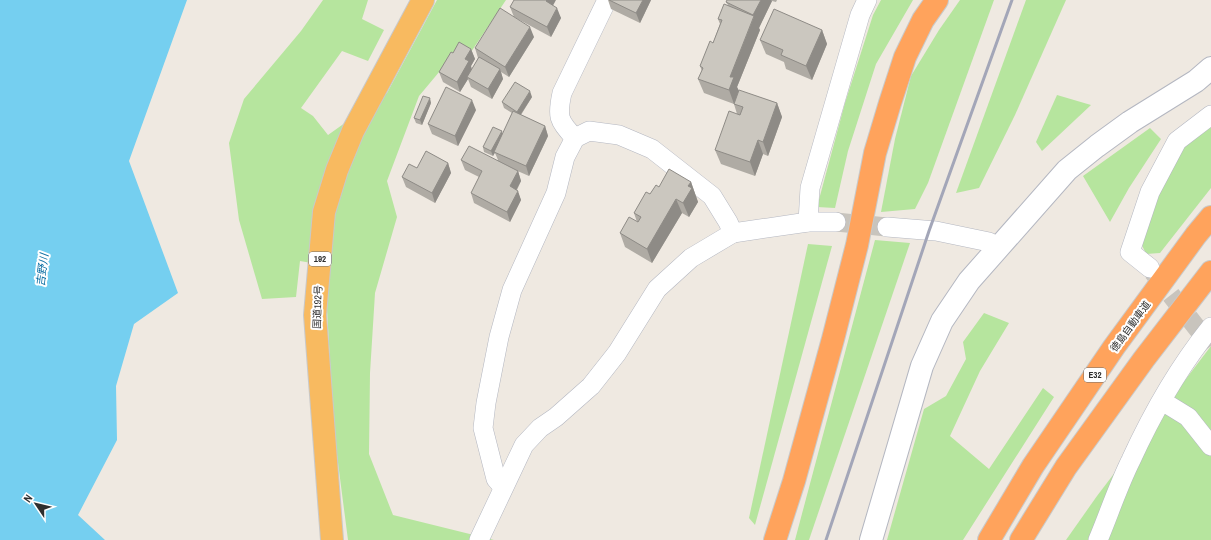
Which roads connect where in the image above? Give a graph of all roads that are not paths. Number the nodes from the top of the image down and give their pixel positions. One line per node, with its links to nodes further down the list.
1 (423, 0): 20 (highway, 国道192号 / 192)
2 (607, 0): 7 (street)
3 (867, 0): 9 (street)
4 (937, 0): 22 (highway)
5 (1211, 68): 13 (street)
6 (1211, 115): 14 (street)
7 (575, 138): 12 (street); 19 (street)
8 (1211, 217): 24 (highway, 徳島自動車道 / E32)
9 (808, 222): 10 (street); 12 (street)
10 (836, 222)
11 (886, 228): 13 (street)
12 (733, 233): 19 (street)
13 (998, 247): 23 (street)
14 (1150, 268)
15 (1211, 272): 25 (highway)
16 (1211, 327): 17 (street)
17 (1162, 401): 18 (street); 26 (street)
18 (1211, 446)
19 (503, 486): 21 (street)
20 (332, 540)
21 (479, 540)
22 (775, 540)
23 (871, 540)
24 (989, 540)
25 (1020, 540)
26 (1098, 540)

